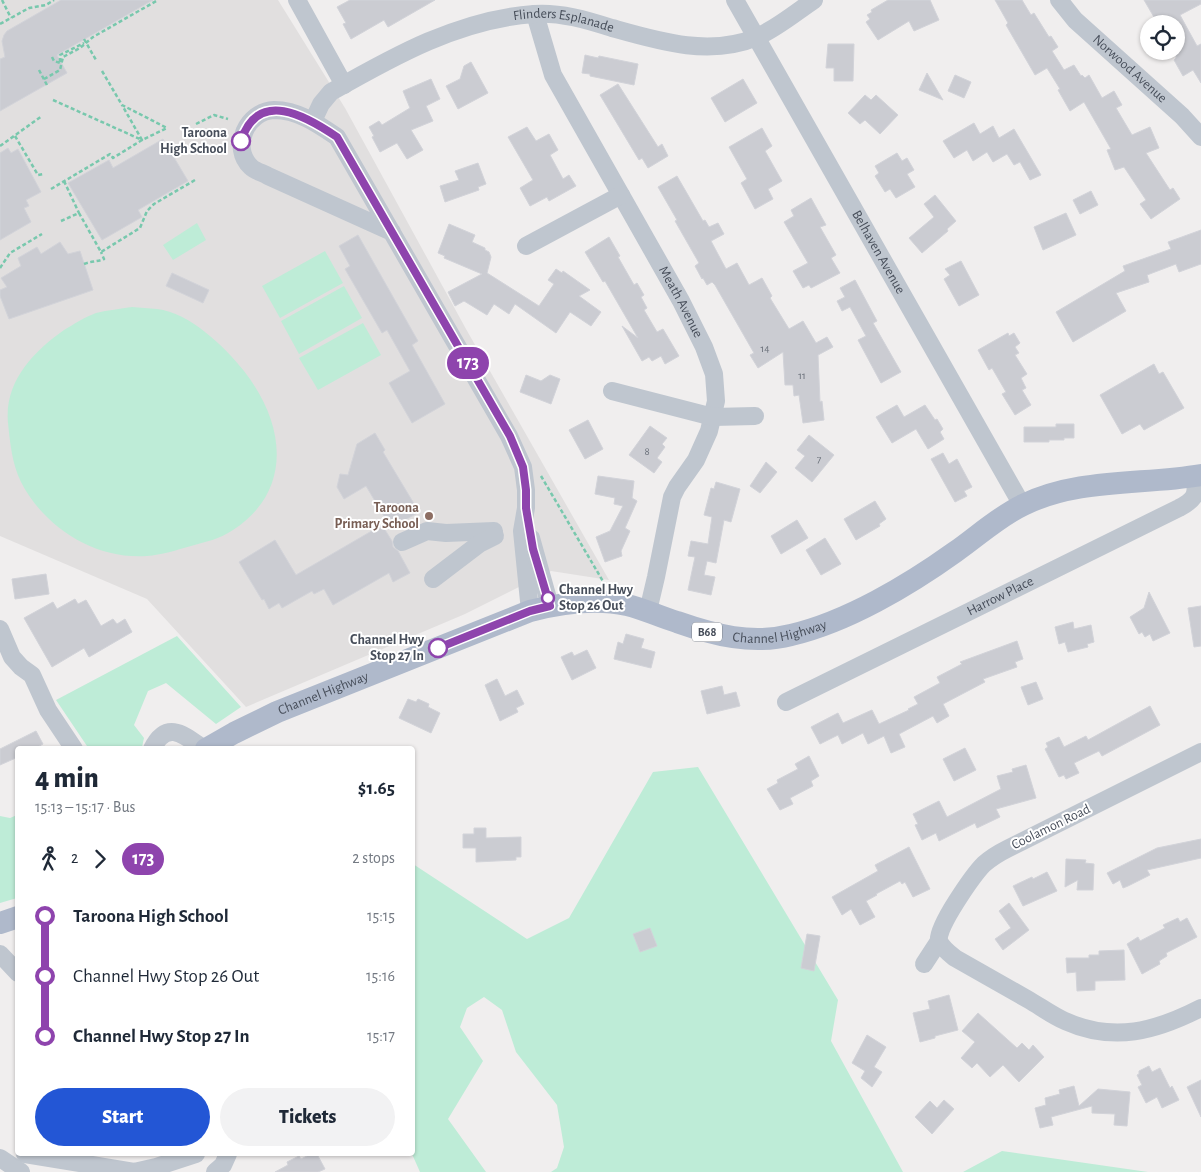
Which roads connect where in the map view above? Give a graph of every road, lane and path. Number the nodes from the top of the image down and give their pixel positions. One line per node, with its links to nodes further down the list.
1 (2, 0): 9 (path)
2 (54, 0): 9 (path)
3 (158, 0): 12 (path)
4 (297, 0): 20 (street)
5 (734, 0): 11 (street, Belhaven Avenue)
6 (814, 0): 11 (street, Flinders Esplanade)
7 (1059, 0): 29 (street, Norwood Avenue)
8 (535, 14): 11 (street, Flinders Esplanade); 20 (street, Flinders Esplanade); 36 (street, Meath Avenue)
9 (11, 18): 10 (path)
10 (0, 24)
11 (756, 37): 49 (street, Belhaven Avenue)
12 (85, 41): 14 (path); 15 (path); 17 (path)
13 (52, 57): 15 (path)
14 (96, 60)
15 (60, 62): 17 (path)
16 (39, 70): 19 (path)
17 (60, 70): 19 (path)
18 (102, 71): 23 (path)
19 (44, 80): 21 (path)
20 (344, 85): 26 (street, Flinders Esplanade)
21 (48, 87)
22 (53, 100): 30 (path)
23 (122, 105): 30 (path); 30 (path)
24 (42, 116): 28 (path)
25 (228, 119): 27 (path)
26 (313, 121): 39 (street); 39 (street)
27 (196, 124)
28 (15, 136): 31 (path); 32 (path)
29 (1201, 137)
30 (142, 140): 34 (path)
31 (0, 146)
32 (44, 174)
33 (195, 180): 42 (path)
34 (64, 181): 35 (path); 37 (path)
35 (51, 189)
36 (621, 195): 41 (street); 47 (street, Meath Avenue)
37 (79, 213): 38 (path); 42 (path)
38 (61, 220)
39 (392, 232): 52 (street)
40 (42, 234): 44 (path)
41 (526, 246)
42 (101, 252): 43 (path)
43 (84, 264)
44 (0, 268)
45 (612, 392): 47 (street)
46 (755, 416): 47 (street)
47 (713, 417): 53 (street, Meath Avenue)
48 (1198, 475): 49 (main road, Channel Highway / B68); 55 (street, Harrow Place)
49 (1022, 505): 53 (main road, Channel Highway / B68)
50 (402, 542): 51 (street)
51 (432, 579)
52 (540, 609): 53 (main road, Channel Highway / B68); 59 (main road, Channel Highway / B68)
53 (648, 611)
54 (0, 629): 56 (street)
55 (786, 702)
56 (72, 746)
57 (154, 746): 58 (street)
58 (200, 746)
59 (210, 746)
60 (1201, 752): 63 (street, Coolamon Road)
61 (15, 918): 62 (main road)
62 (0, 923)
63 (939, 941): 65 (street, Coolamon Road); 67 (street)
64 (0, 954): 66 (street)
65 (924, 964)
66 (15, 970)
67 (1201, 1008)
68 (15, 1155): 72 (street)
69 (37, 1156): 70 (street)
70 (190, 1156)
71 (225, 1156): 74 (street)
72 (0, 1158): 73 (street)
73 (22, 1172)
74 (215, 1172)

